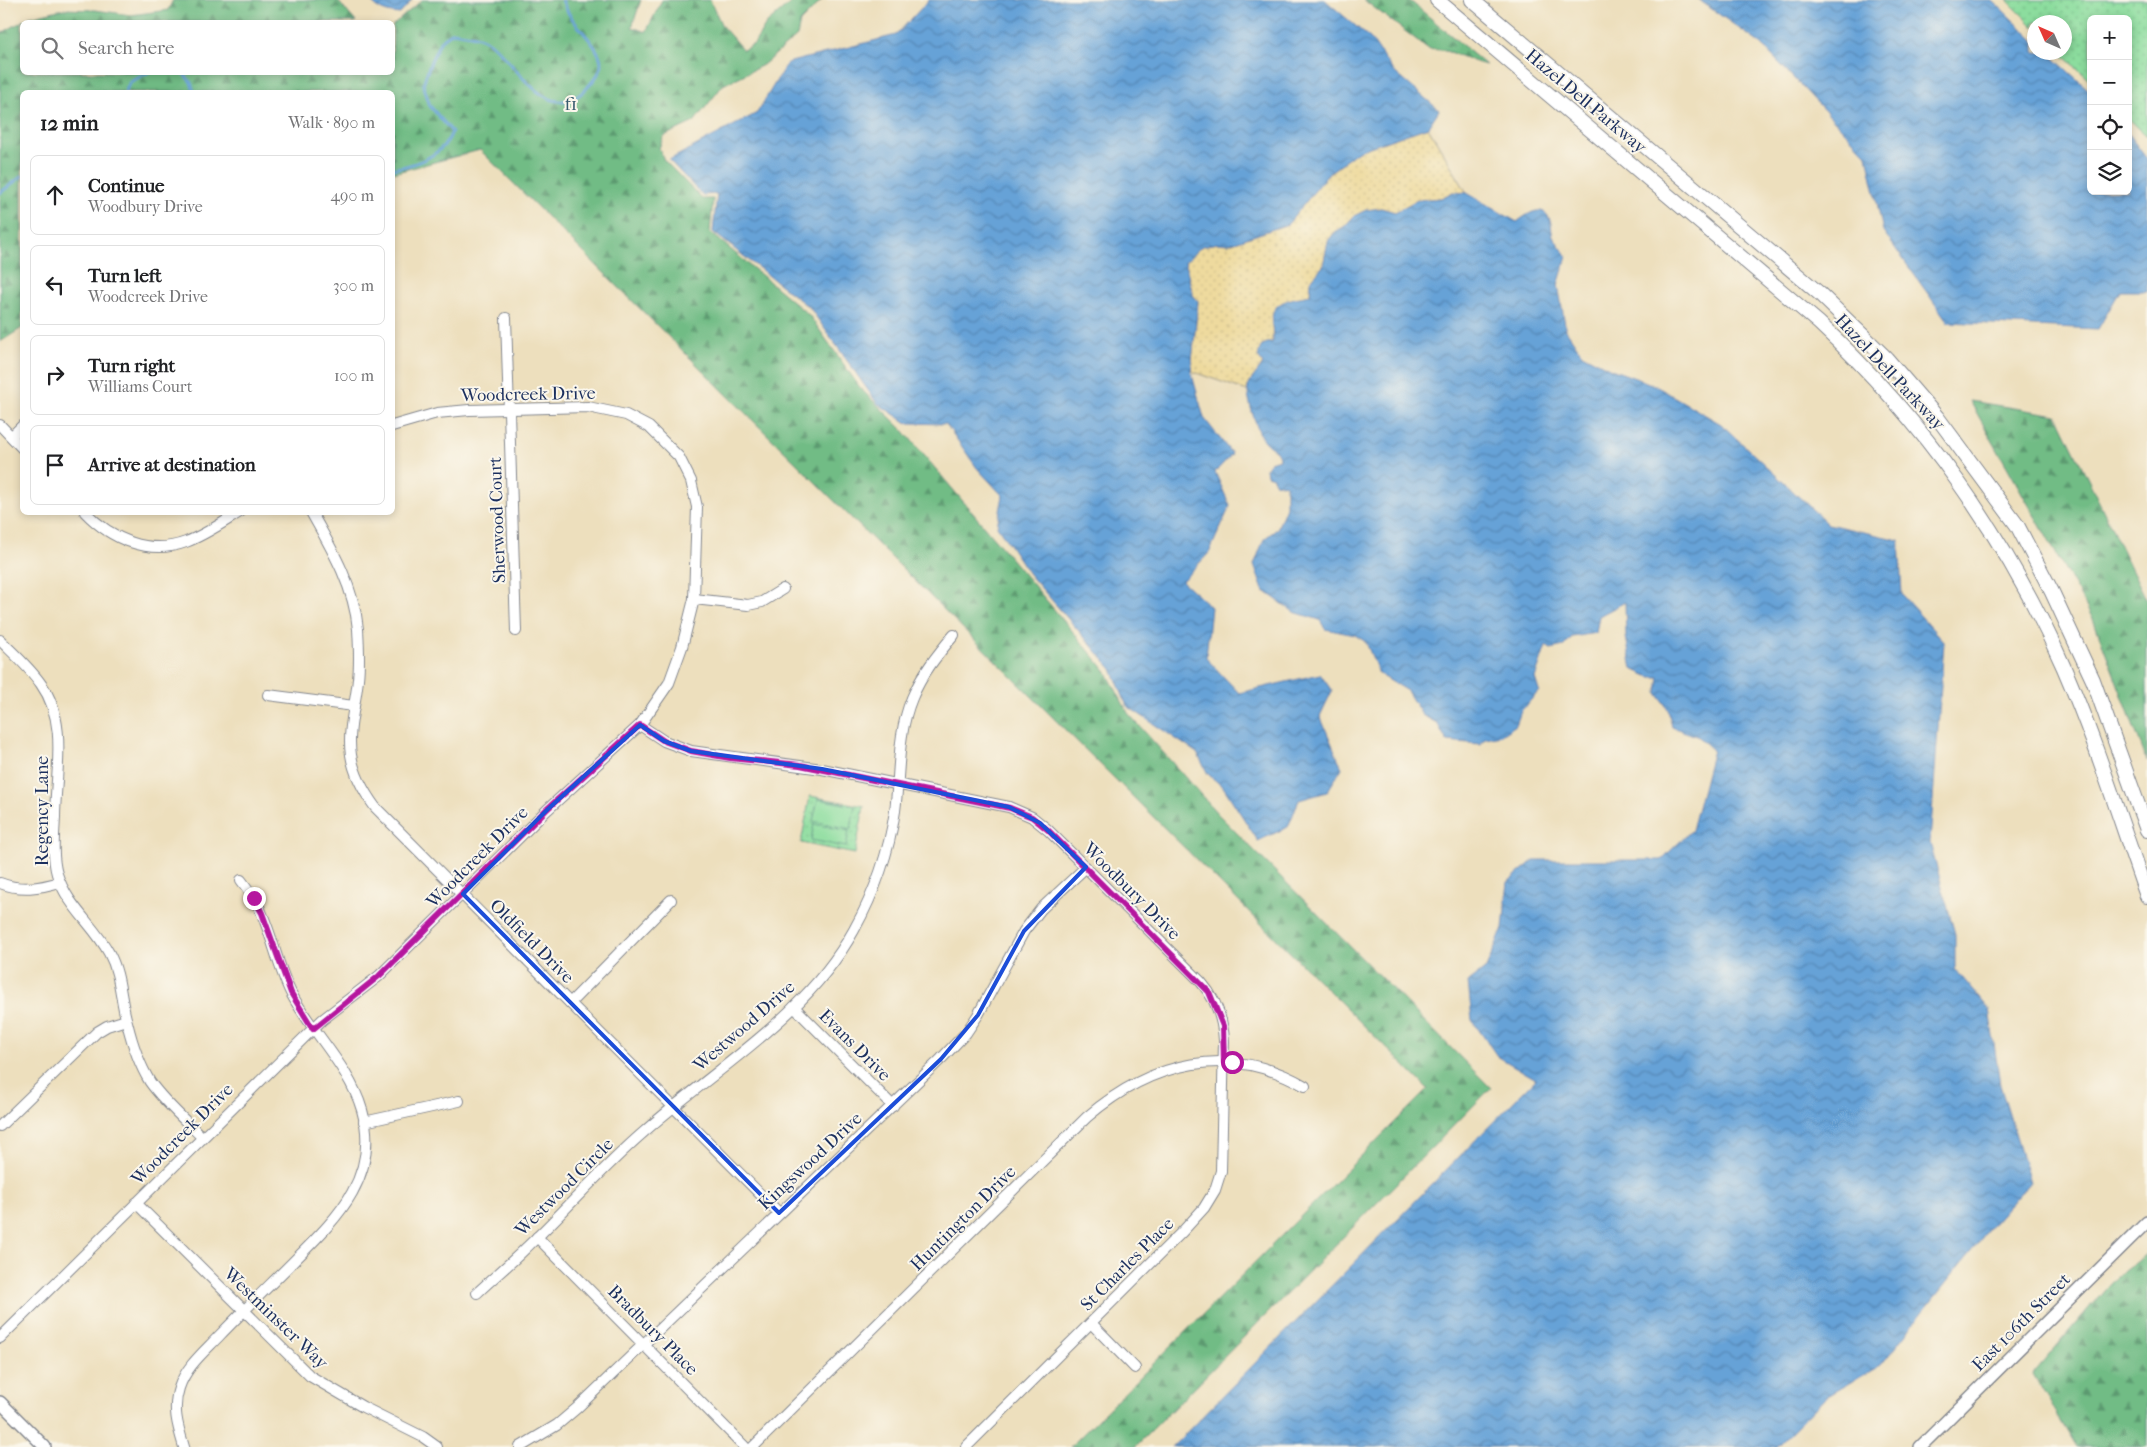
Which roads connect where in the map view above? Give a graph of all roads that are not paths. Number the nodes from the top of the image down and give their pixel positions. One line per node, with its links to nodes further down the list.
1 (1437, 0): 28 (main road, Hazel Dell Parkway)
2 (1472, 0): 22 (main road, Hazel Dell Parkway)
3 (506, 318): 4 (street, Sherwood Court)
4 (510, 409): 6 (street, Woodcreek Drive); 14 (street, Woodcreek Drive); 15 (street, Sherwood Court)
5 (0, 425): 8 (street)
6 (395, 425)
7 (20, 428): 8 (street)
8 (12, 436): 9 (street)
9 (20, 446)
10 (89, 515): 11 (street)
11 (234, 515)
12 (313, 515): 19 (street, Oldfield Drive)
13 (783, 589): 14 (street)
14 (694, 599): 20 (street, Woodcreek Drive)
15 (516, 631)
16 (954, 635): 21 (street, Westwood Drive)
17 (0, 640): 25 (street, Regency Lane)
18 (268, 695): 19 (street)
19 (354, 706): 27 (street, Oldfield Drive)
20 (640, 725): 21 (street, Woodbury Drive); 27 (street, Woodcreek Drive)
21 (897, 785): 23 (street, Woodbury Drive); 31 (street, Westwood Drive)
22 (2147, 830)
23 (1086, 867): 34 (street, Woodbury Drive); 37 (street, Kingswood Drive)
24 (241, 880): 33 (street)
25 (60, 882): 26 (street); 32 (street, Regency Lane)
26 (0, 883)
27 (463, 894): 30 (street, Oldfield Drive); 33 (street, Woodcreek Drive)
28 (2147, 896)
29 (671, 900): 30 (street)
30 (570, 1003): 38 (street, Oldfield Drive)
31 (794, 1007): 37 (street, Evans Drive); 38 (street, Westwood Drive)
32 (126, 1020): 40 (street); 41 (street, Regency Lane)
33 (313, 1029): 39 (street); 41 (street, Woodcreek Drive)
34 (1224, 1062): 35 (street, Huntington Drive); 48 (street, St Charles Place); 58 (street, Huntington Drive)
35 (1305, 1086)
36 (459, 1101): 39 (street)
37 (892, 1106): 43 (street, Kingswood Drive)
38 (674, 1107): 43 (street, Oldfield Drive); 45 (street, Westwood Circle)
39 (364, 1122): 47 (street)
40 (0, 1126)
41 (202, 1137): 42 (street, Woodcreek Drive)
42 (136, 1203): 47 (street, Westminster Way); 49 (street, Woodcreek Drive)
43 (779, 1213): 50 (street, Kingswood Drive)
44 (2147, 1222): 60 (street, East 106th Street)
45 (537, 1237): 46 (street, Westwood Circle); 50 (street, Bradbury Place)
46 (477, 1293)
47 (244, 1311): 54 (street); 55 (street, Westminster Way)
48 (1091, 1323): 51 (street); 59 (street, St Charles Place)
49 (0, 1338)
50 (643, 1343): 56 (street, Kingswood Drive); 57 (street, Bradbury Place)
51 (1135, 1368)
52 (0, 1402): 53 (street)
53 (45, 1447)
54 (184, 1447)
55 (437, 1447)
56 (520, 1447)
57 (745, 1447)
58 (753, 1447)
59 (966, 1447)
60 (1920, 1447)

